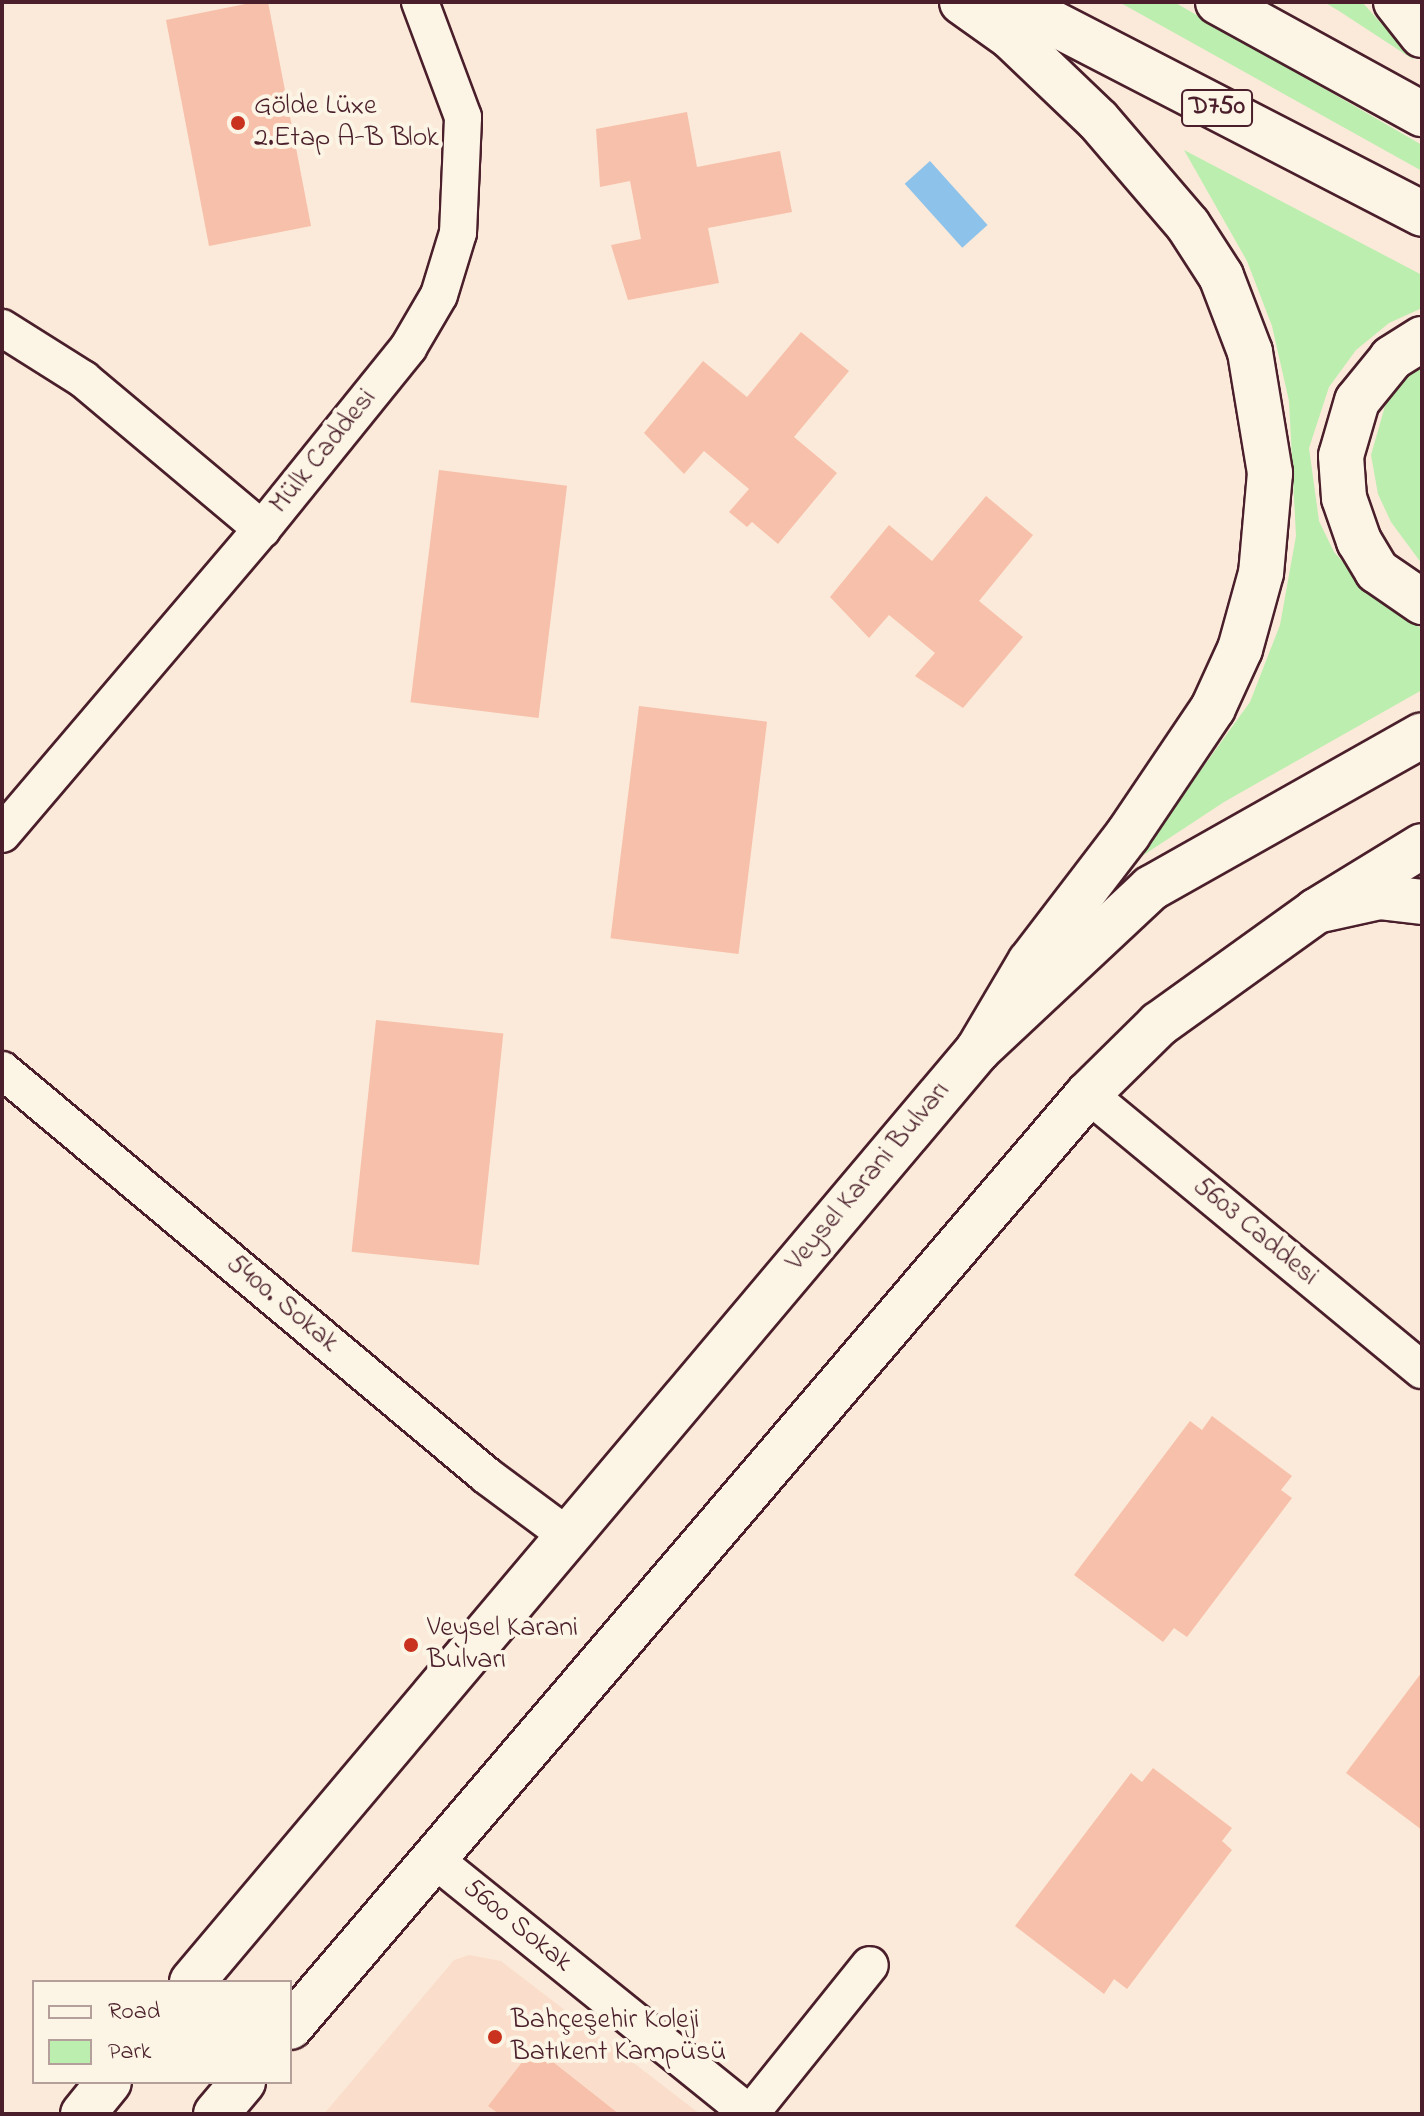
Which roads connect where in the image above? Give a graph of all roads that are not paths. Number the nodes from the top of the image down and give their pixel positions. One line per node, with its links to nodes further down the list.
1 (420, 2): 11 (street, Mülk Caddesi)
2 (962, 2): 18 (main road)
3 (1012, 2): 8 (main road, D750)
4 (1218, 2): 7 (main road)
5 (1396, 2): 6 (main road)
6 (1422, 35)
7 (1422, 114)
8 (1422, 214)
9 (2, 328): 11 (street)
10 (1422, 339): 12 (main road)
11 (262, 529): 14 (street, Mülk Caddesi)
12 (1422, 602)
13 (1422, 735): 18 (main road, Veysel Karani Bulvarı)
14 (2, 834)
15 (1422, 846): 17 (main road)
16 (1422, 902): 17 (main road)
17 (1316, 911): 20 (main road)
18 (978, 1050): 22 (main road, Veysel Karani Bulvarı)
19 (2, 1070): 22 (street, 5400. Sokak)
20 (1088, 1094): 21 (street, 5603 Caddesi); 23 (main road)
21 (1422, 1370)
22 (565, 1534): 25 (main road, Veysel Karani Bulvarı)
23 (434, 1859): 26 (main road); 31 (street, 5600 Sokak)
24 (870, 1965): 31 (street)
25 (194, 1980)
26 (292, 2025)
27 (107, 2084): 29 (main road)
28 (241, 2084): 30 (main road)
29 (83, 2114)
30 (216, 2114)
31 (750, 2114)

